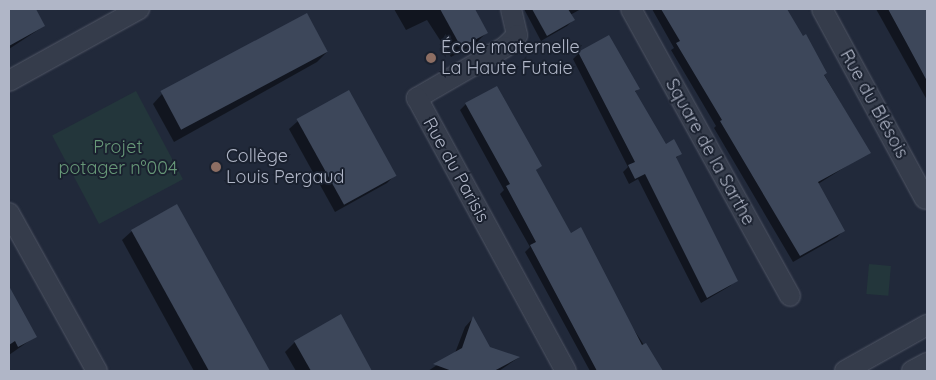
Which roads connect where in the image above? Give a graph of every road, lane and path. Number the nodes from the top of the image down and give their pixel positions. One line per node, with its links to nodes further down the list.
1 (138, 9): 5 (street)
2 (510, 9): 13 (street, Rue du Parisis)
3 (631, 9): 9 (street, Square de la Sarthe)
4 (822, 9): 7 (street, Rue du Blésois)
5 (114, 14): 6 (street)
6 (9, 81)
7 (925, 199)
8 (9, 212): 12 (street)
9 (790, 296)
10 (927, 325): 14 (street)
11 (927, 363): 15 (street)
12 (97, 371)
13 (566, 371)
14 (845, 371)
15 (912, 371)

